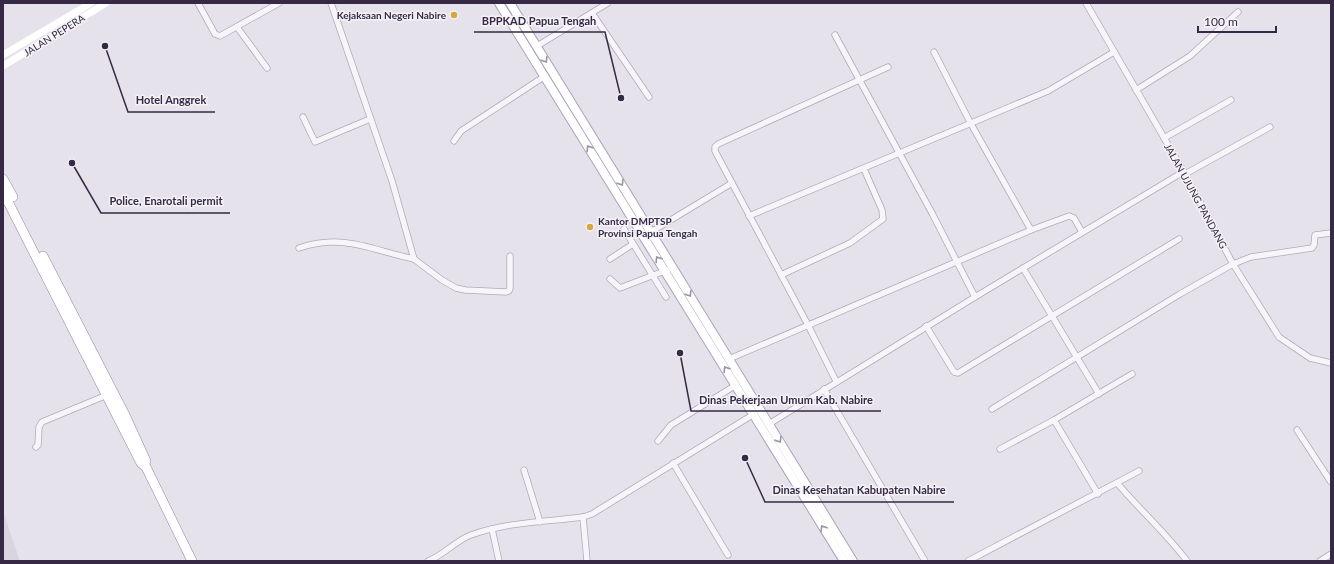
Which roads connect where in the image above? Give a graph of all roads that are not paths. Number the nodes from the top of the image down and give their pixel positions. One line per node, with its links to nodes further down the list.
1 (91, 3): 12 (main road, JALAN PEPERA)
2 (106, 3): 14 (main road, JALAN PEPERA)
3 (198, 3): 13 (street)
4 (279, 3): 13 (street)
5 (331, 3): 31 (street)
6 (499, 3): 23 (main road)
7 (510, 3): 16 (main road)
8 (608, 3): 11 (street)
9 (1086, 3): 18 (street, JALAN UJUNG PANDANG)
10 (1238, 12): 25 (street)
11 (592, 13): 16 (street); 27 (street)
12 (51, 27): 14 (main road); 19 (main road, JALAN PEPERA)
13 (237, 27): 22 (street)
14 (55, 34): 20 (main road, JALAN PEPERA)
15 (835, 35): 24 (street)
16 (537, 46): 26 (main road, one-way to 26)
17 (934, 52): 32 (street)
18 (1114, 52): 25 (street, JALAN UJUNG PANDANG); 32 (street)
19 (3, 56)
20 (3, 66)
21 (888, 67): 24 (street)
22 (267, 68)
23 (545, 76): 29 (main road); 35 (street)
24 (858, 80): 36 (street); 40 (street)
25 (1136, 90): 34 (street, JALAN UJUNG PANDANG)
26 (568, 97): 29 (main road); 45 (main road, one-way to 45)
27 (649, 97)
28 (1231, 100): 34 (street)
29 (560, 102): 57 (main road, one-way to 29)
30 (303, 116): 31 (street)
31 (370, 119): 52 (street)
32 (971, 124): 36 (street); 44 (street)
33 (1270, 127): 38 (street)
34 (1164, 138): 38 (street, JALAN UJUNG PANDANG)
35 (454, 141)
36 (899, 155): 37 (street); 54 (street)
37 (864, 169): 42 (street); 59 (street)
38 (1184, 173): 46 (street); 55 (street, JALAN UJUNG PANDANG)
39 (3, 179): 69 (highway)
40 (732, 183): 42 (street); 45 (street)
41 (3, 192): 69 (highway)
42 (749, 216): 59 (street)
43 (624, 229): 49 (street)
44 (1031, 230): 46 (street); 54 (street)
45 (651, 232): 57 (main road)
46 (1082, 232): 56 (street)
47 (1331, 233): 55 (street)
48 (1179, 239): 63 (street)
49 (633, 244): 53 (street); 58 (street)
50 (299, 248): 52 (street)
51 (510, 256): 52 (street)
52 (414, 259)
53 (610, 259)
54 (957, 260): 62 (street); 64 (street)
55 (1233, 264): 66 (street); 68 (street, JALAN UJUNG PANDANG)
56 (1023, 268): 62 (street); 63 (street)
57 (669, 269): 58 (street); 67 (main road, one-way to 67); 72 (main road, one-way to 57)
58 (653, 276): 60 (street); 61 (street)
59 (781, 276): 64 (street)
60 (610, 279)
61 (666, 297)
62 (975, 297): 65 (street)
63 (1052, 317): 65 (street); 66 (street)
64 (808, 325): 67 (street); 71 (street)
65 (926, 326): 71 (street)
66 (1078, 357): 74 (street); 76 (street)
67 (729, 359): 79 (main road)
68 (1331, 363)
69 (99, 374): 75 (highway); 85 (highway)
70 (1132, 374): 74 (street)
71 (836, 381): 73 (street)
72 (736, 385): 77 (main road); 81 (street)
73 (824, 389): 79 (street); 102 (street)
74 (1099, 394): 78 (street)
75 (106, 395): 82 (street); 85 (highway)
76 (992, 408)
77 (754, 414): 84 (street); 100 (main road, one-way to 77)
78 (1054, 420): 83 (street); 90 (street)
79 (769, 424): 101 (main road, one-way to 101)
80 (1297, 430): 88 (street)
81 (658, 441)
82 (36, 447)
83 (1000, 449)
84 (673, 463): 91 (street); 95 (street)
85 (146, 467): 96 (highway)
86 (524, 470): 92 (street)
87 (1139, 471): 89 (street)
88 (1331, 482)
89 (1118, 483): 90 (street); 104 (street)
90 (1098, 494): 103 (street)
91 (583, 517): 92 (street); 99 (street)
92 (540, 522): 93 (street)
93 (492, 529): 97 (street); 98 (street)
94 (1331, 554): 105 (street)
95 (728, 555)
96 (192, 561)
97 (428, 561)
98 (499, 561)
99 (587, 561)
100 (844, 561)
101 (853, 561)
102 (925, 561)
103 (968, 561)
104 (1187, 561)
105 (1320, 561)

